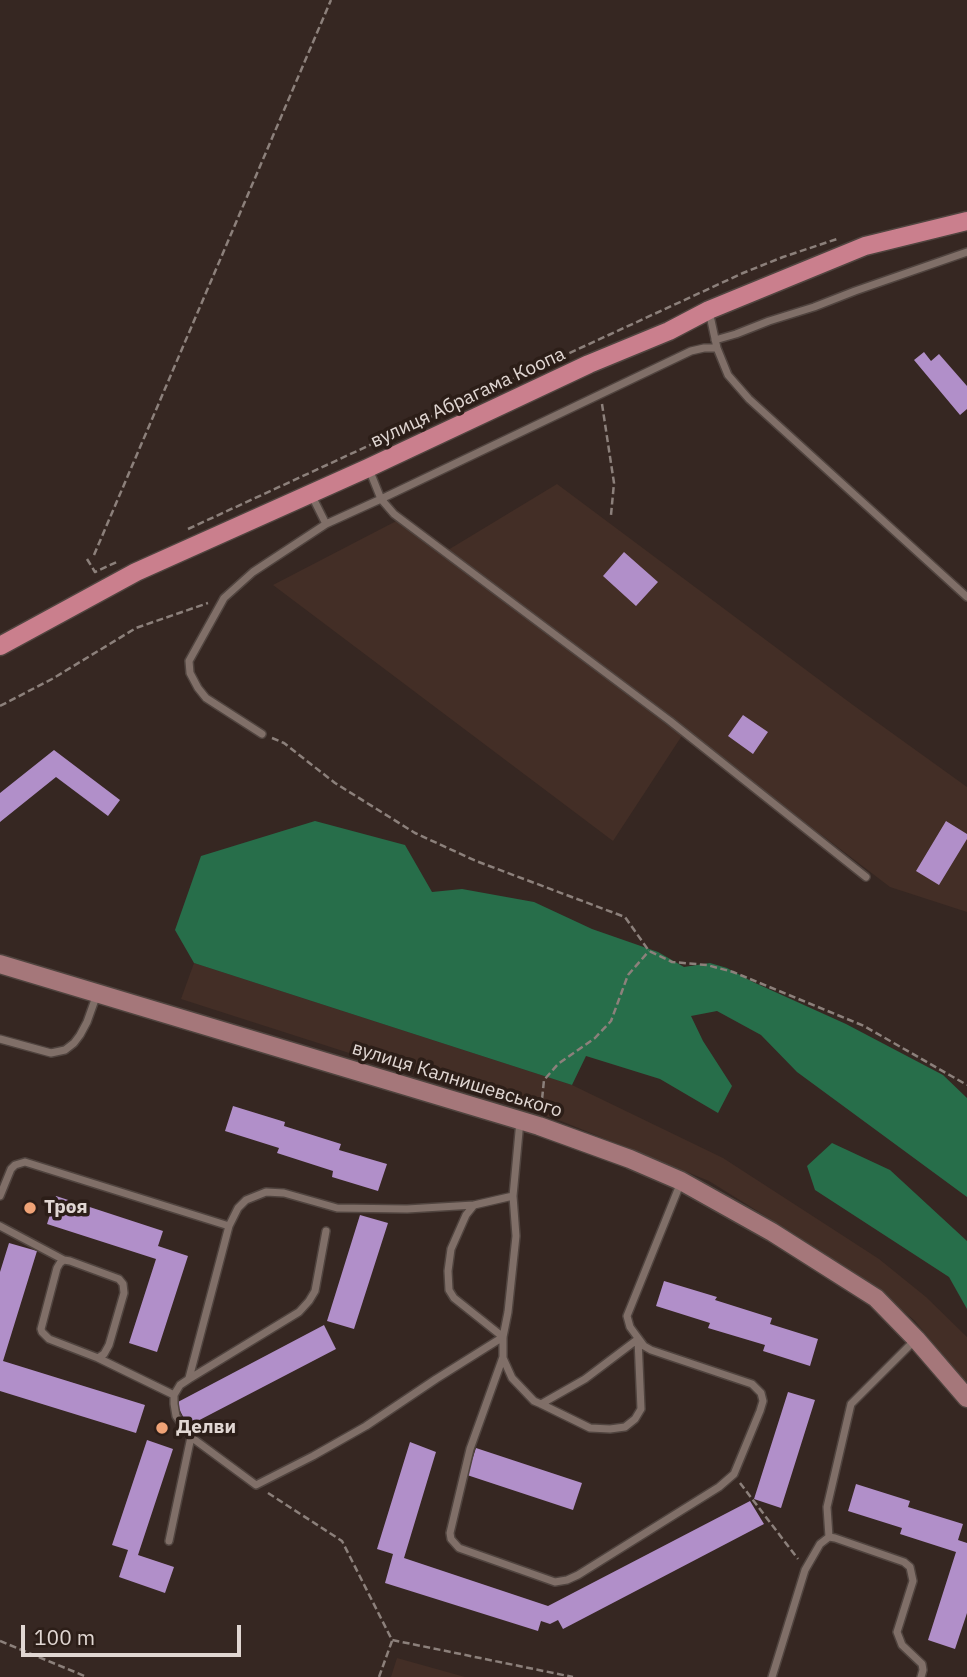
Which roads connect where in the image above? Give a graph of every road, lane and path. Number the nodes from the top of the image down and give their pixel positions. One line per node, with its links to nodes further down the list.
1 (331, 0): 12 (path)
2 (967, 221): 4 (main road, вулиця Абрагама Коопа)
3 (967, 252): 5 (lane)
4 (709, 310): 5 (lane); 7 (main road, вулиця Абрагама Коопа)
5 (716, 344): 6 (lane); 13 (lane)
6 (600, 393): 9 (lane); 10 (path)
7 (368, 468): 8 (main road, вулиця Абрагама Коопа); 9 (lane)
8 (311, 493): 11 (lane); 15 (main road, вулиця Абрагама Коопа)
9 (382, 499): 11 (lane); 18 (lane)
10 (611, 515)
11 (326, 524): 14 (lane)
12 (94, 555)
13 (967, 597)
14 (224, 598): 16 (path); 17 (lane)
15 (0, 646)
16 (0, 706)
17 (262, 734): 19 (path)
18 (866, 877)
19 (649, 951): 23 (path); 25 (path)
20 (0, 964): 21 (street, вулиця Калнишевського)
21 (97, 993): 22 (lane); 24 (street, вулиця Калнишевського)
22 (0, 1039)
23 (967, 1085)
24 (520, 1121): 25 (street, вулиця Калнишевського); 28 (lane)
25 (539, 1126): 26 (street, вулиця Калнишевського)
26 (681, 1181): 35 (lane); 36 (street, вулиця Калнишевського)
27 (0, 1196): 31 (lane)
28 (513, 1196): 29 (lane); 34 (lane)
29 (474, 1205): 31 (lane); 34 (lane)
30 (0, 1226): 33 (lane)
31 (229, 1226): 39 (lane)
32 (326, 1231): 39 (lane)
33 (64, 1260): 38 (lane); 38 (lane)
34 (503, 1337): 37 (lane); 45 (lane)
35 (638, 1339): 42 (lane); 42 (lane); 44 (lane)
36 (916, 1339): 41 (street, вулиця Калнишевського); 46 (lane)
37 (503, 1357): 42 (lane); 44 (lane)
38 (98, 1358): 40 (lane)
39 (188, 1379): 40 (lane)
40 (174, 1395): 43 (lane)
41 (967, 1398)
42 (541, 1404)
43 (191, 1437): 45 (lane); 47 (lane)
44 (734, 1474): 48 (path)
45 (256, 1485): 49 (path)
46 (829, 1537): 48 (lane); 55 (lane)
47 (169, 1541)
48 (806, 1570): 54 (lane)
49 (392, 1640): 52 (path); 53 (path)
50 (0, 1641): 51 (path)
51 (87, 1677)
52 (379, 1677)
53 (573, 1677)
54 (772, 1677)
55 (920, 1677)

